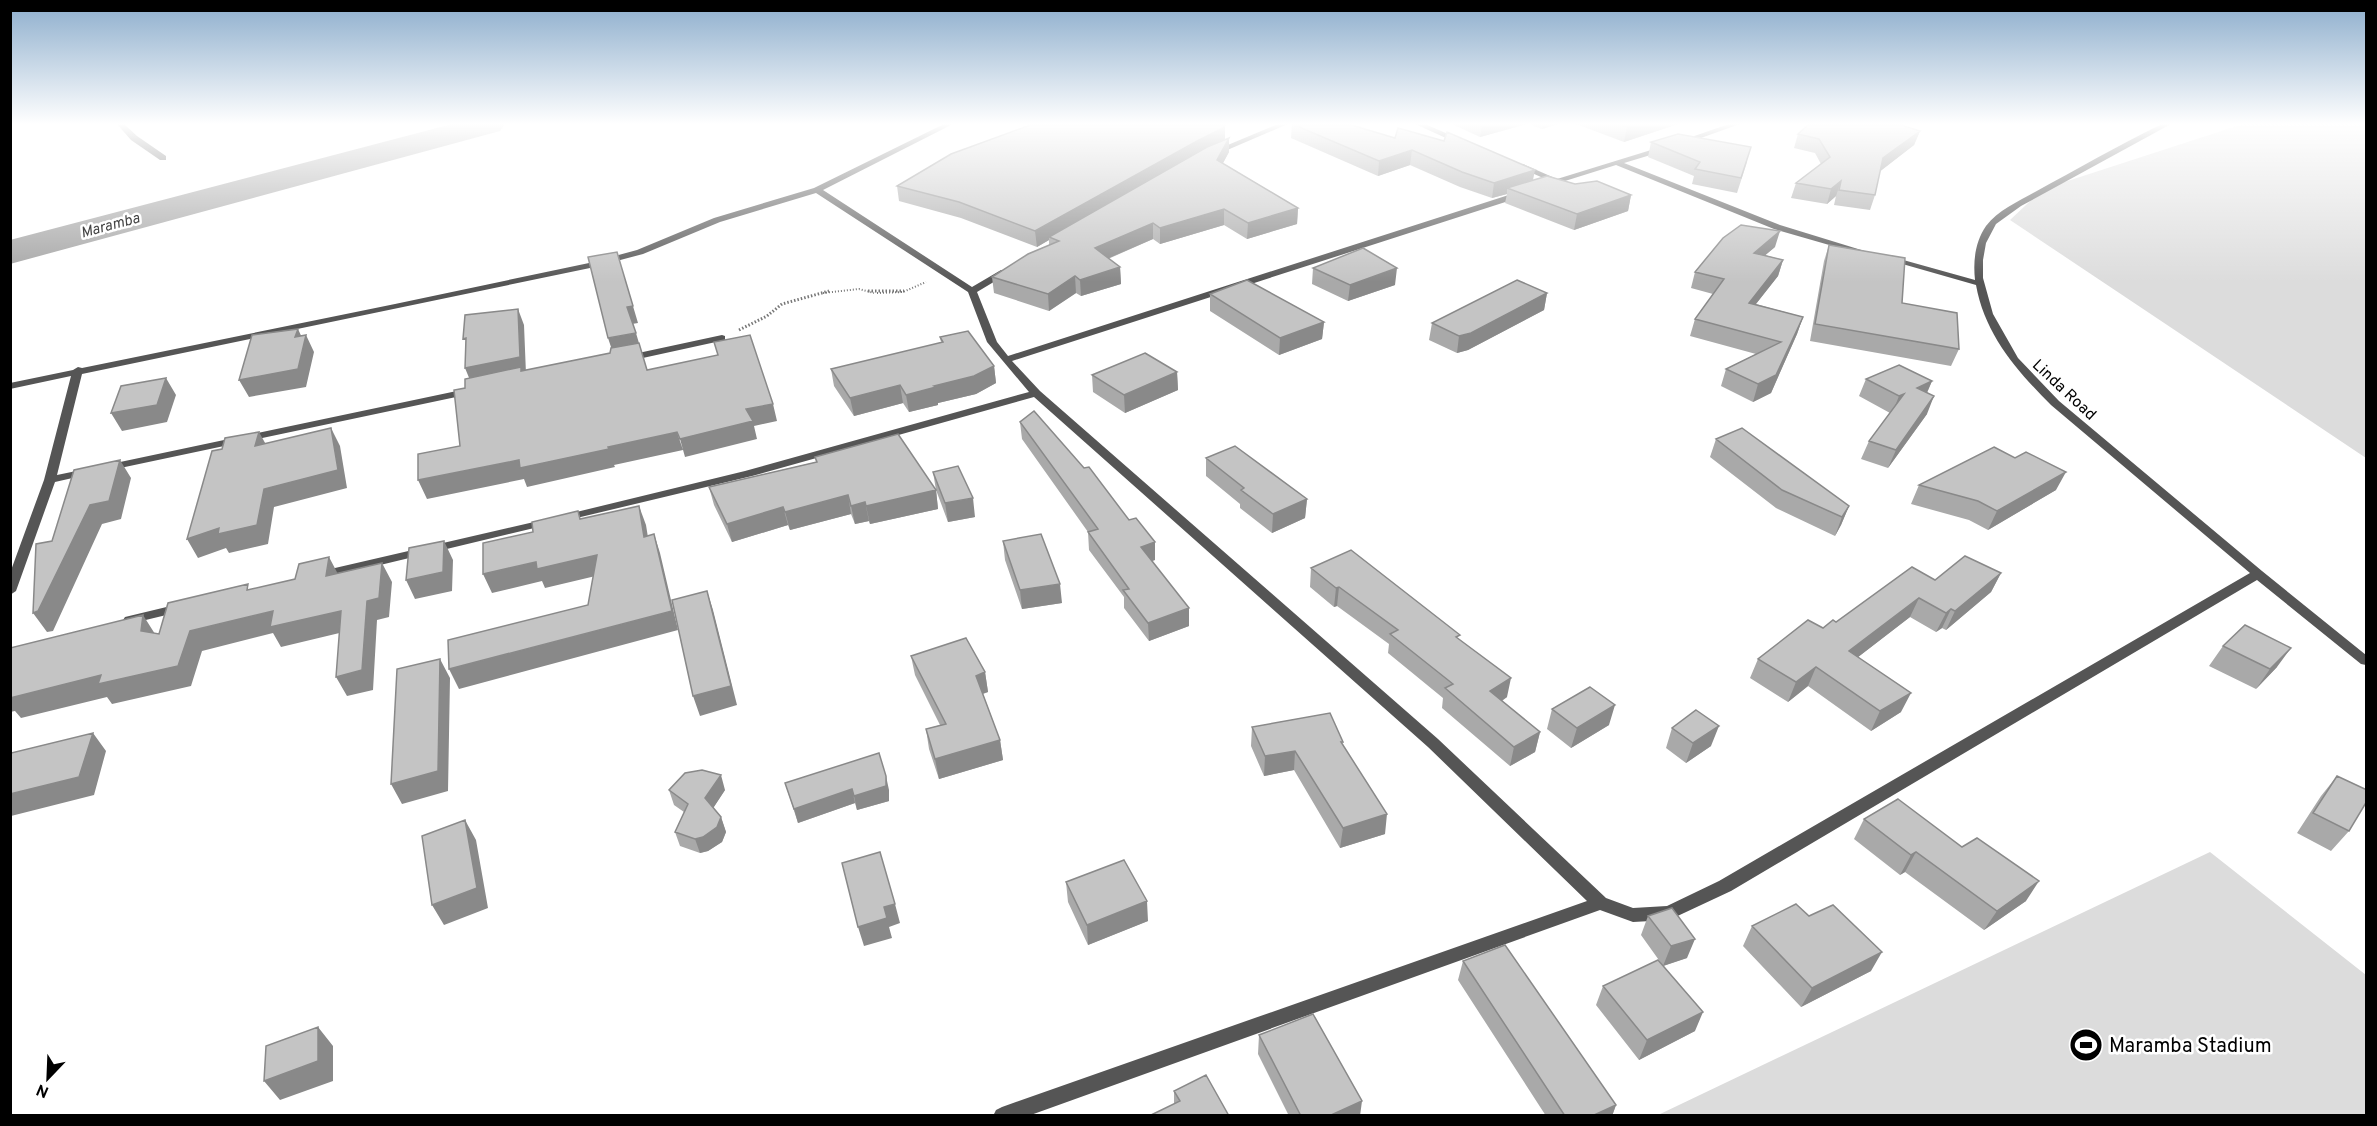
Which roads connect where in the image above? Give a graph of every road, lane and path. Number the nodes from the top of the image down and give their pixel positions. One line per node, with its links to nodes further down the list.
1 (844, 177): 8 (street)
2 (1545, 177): 6 (street)
3 (1575, 177): 6 (street)
4 (1651, 177): 10 (street)
5 (2067, 177): 14 (street, Linda Road)
6 (1558, 182): 7 (street)
7 (1536, 189)
8 (817, 190): 13 (street); 19 (street)
9 (1526, 192): 18 (street)
10 (1872, 254)
11 (1883, 257): 14 (street)
12 (1010, 269): 15 (street)
13 (946, 274): 15 (street); 16 (path)
14 (1981, 284): 24 (street, Linda Road)
15 (972, 291): 18 (street)
16 (722, 338): 17 (street)
17 (617, 360)
18 (1006, 360): 22 (street)
19 (78, 370): 20 (street); 23 (street)
20 (10, 386)
21 (479, 389): 23 (street)
22 (1036, 393): 25 (street); 30 (street)
23 (50, 480): 26 (street)
24 (2259, 574): 29 (street, Linda Road); 30 (street)
25 (314, 577)
26 (10, 591)
27 (197, 604): 28 (street)
28 (115, 623)
29 (2367, 661)
30 (1600, 903): 31 (street)
31 (1002, 1116)

